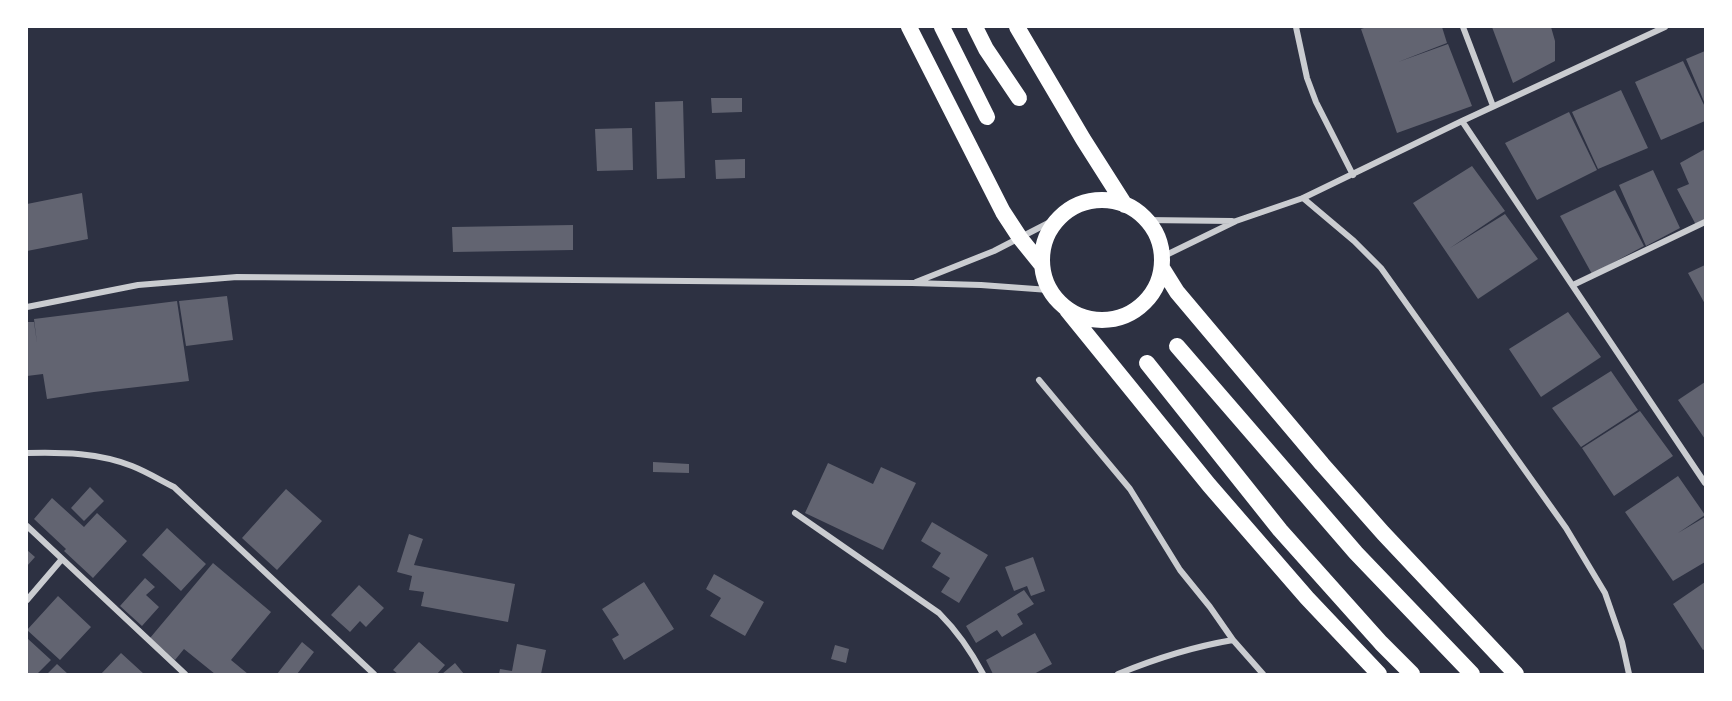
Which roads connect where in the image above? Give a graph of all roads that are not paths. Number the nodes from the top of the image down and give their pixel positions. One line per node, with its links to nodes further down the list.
1 (909, 27): 19 (highway)
2 (942, 27): 10 (highway)
3 (975, 27): 8 (highway)
4 (1017, 27): 14 (highway)
5 (1296, 27): 12 (street)
6 (1463, 27): 9 (street)
7 (1665, 27): 9 (street)
8 (1019, 98)
9 (1493, 106): 11 (street)
10 (987, 117)
11 (1462, 121): 12 (street); 23 (street)
12 (1353, 175): 13 (street)
13 (1303, 198): 17 (street); 46 (street)
14 (1125, 205): 15 (highway); 16 (highway)
15 (1059, 218): 19 (street); 21 (highway)
16 (1146, 220): 17 (street); 20 (highway)
17 (1236, 221): 20 (street)
18 (1705, 222): 23 (street)
19 (1020, 238): 21 (highway); 22 (street)
20 (1162, 262): 26 (highway); 45 (highway)
21 (1041, 264): 24 (highway)
22 (912, 283): 24 (street); 25 (street)
23 (1573, 285): 31 (street)
24 (1049, 290): 26 (highway)
25 (27, 307)
26 (1067, 310): 42 (highway)
27 (1177, 346): 44 (highway)
28 (1147, 363): 43 (highway)
29 (1039, 380): 36 (street)
30 (27, 453): 38 (street)
31 (1705, 483)
32 (795, 513): 39 (street)
33 (27, 526): 34 (street)
34 (62, 559): 35 (street); 37 (street)
35 (27, 600)
36 (1233, 640): 40 (street); 41 (street)
37 (185, 674)
38 (374, 674)
39 (983, 674)
40 (1118, 674)
41 (1263, 674)
42 (1379, 674)
43 (1412, 674)
44 (1472, 674)
45 (1516, 674)
46 (1629, 674)

